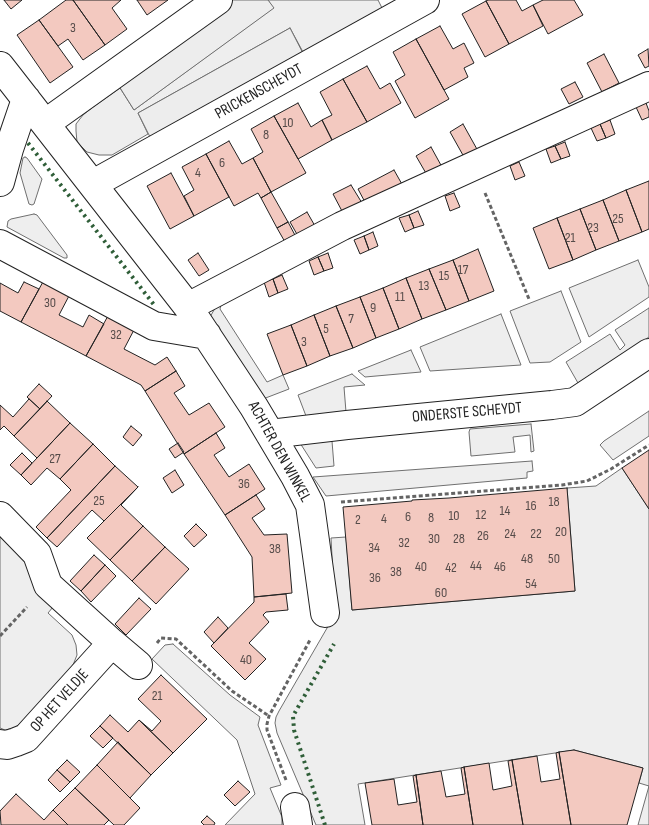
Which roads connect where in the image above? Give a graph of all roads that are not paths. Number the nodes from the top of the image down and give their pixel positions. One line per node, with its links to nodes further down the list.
1 (218, 0): 6 (street)
2 (425, 0): 8 (street, PRICKENSCHEYDT)
3 (0, 66): 5 (street, ACHTER DEN WINKEL)
4 (649, 86): 10 (street)
5 (26, 99): 6 (street, ACHTER DEN WINKEL); 7 (street)
6 (46, 124): 8 (street, ACHTER DEN WINKEL)
7 (0, 182)
8 (93, 184): 10 (street, ACHTER DEN WINKEL)
9 (0, 244): 11 (street)
10 (188, 307): 11 (street, ACHTER DEN WINKEL)
11 (207, 335): 13 (street, ACHTER DEN WINKEL)
12 (649, 352): 13 (street, ONDERSTE SCHEYDT)
13 (270, 434): 15 (street, ACHTER DEN WINKEL)
14 (0, 516): 16 (street)
15 (325, 613)
16 (112, 643): 17 (street); 18 (street, OP HET VELDJE)
17 (138, 665)
18 (0, 744)

